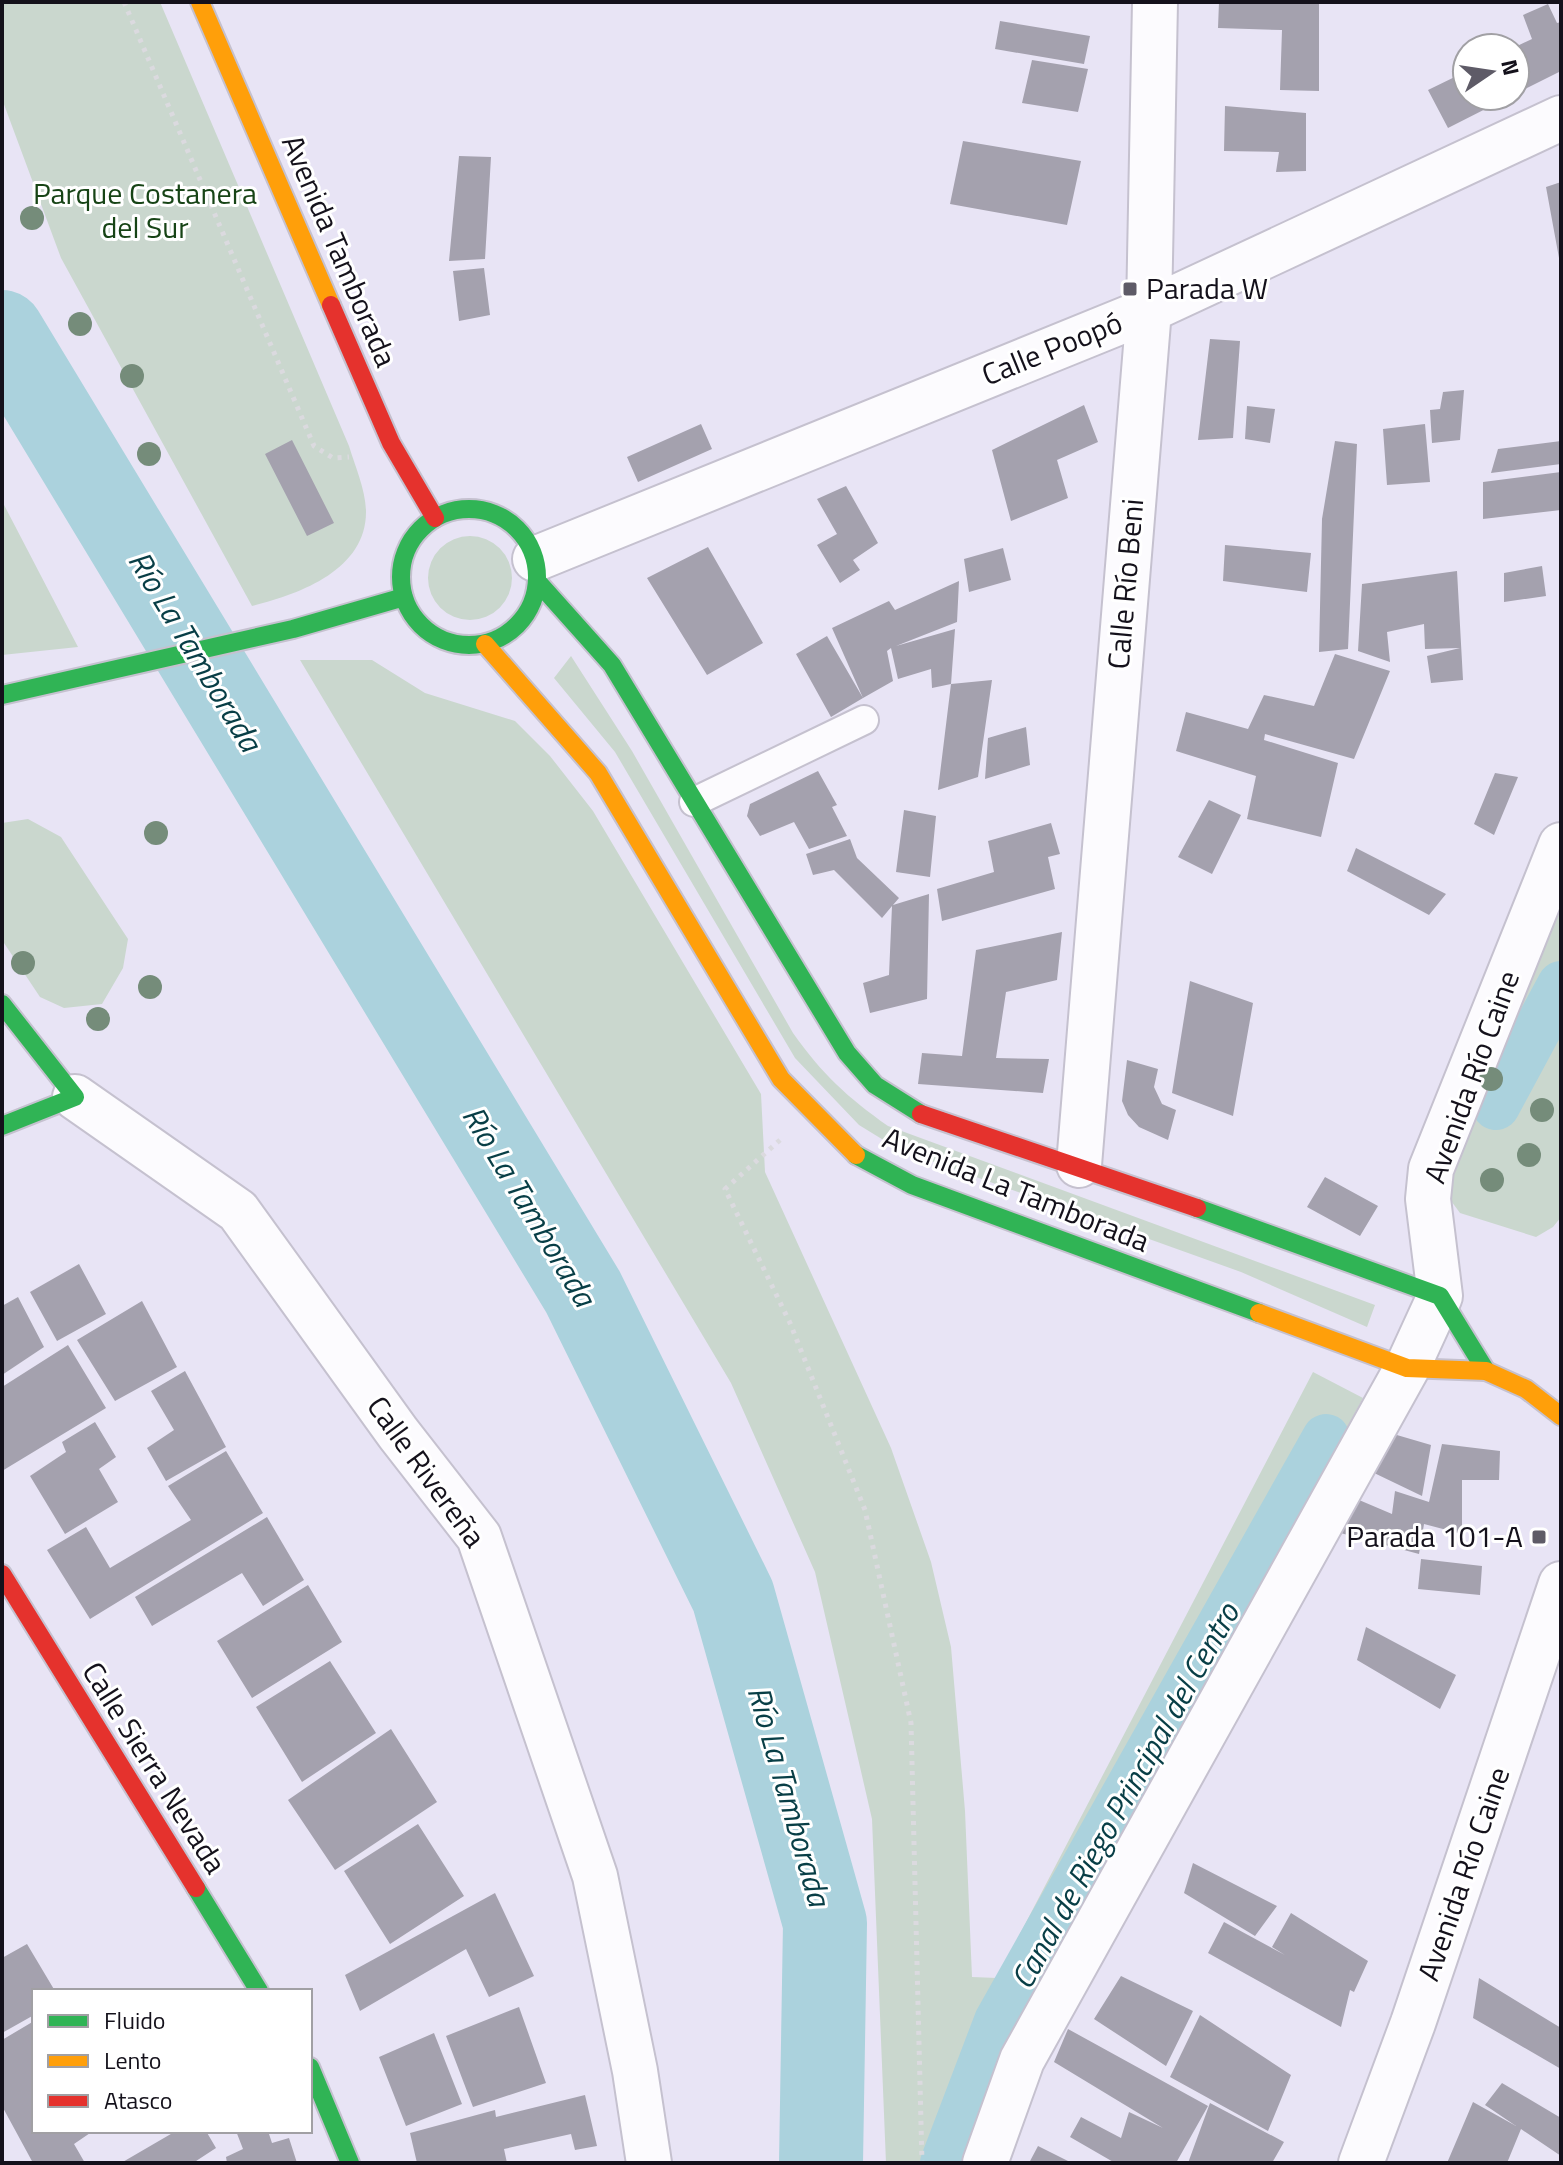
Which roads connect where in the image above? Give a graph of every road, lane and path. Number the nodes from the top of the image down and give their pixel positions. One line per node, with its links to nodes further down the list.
1 (124, 2): 6 (path)
2 (200, 2): 6 (main road, Avenida Tamborada)
3 (1155, 2): 5 (street, Calle Río Beni)
4 (1561, 118): 5 (street, Calle Poopó)
5 (1149, 310): 8 (street, Calle Poopó); 19 (street, Calle Río Beni)
6 (391, 443): 7 (main road, Avenida Tamborada)
7 (435, 518): 8 (main road); 9 (main road)
8 (536, 570): 10 (main road); 13 (main road, Avenida La Tamborada)
9 (404, 597): 10 (main road); 11 (main road)
10 (485, 644): 17 (main road, Avenida La Tamborada)
11 (2, 695)
12 (864, 720): 13 (lane)
13 (694, 802): 19 (main road, Avenida La Tamborada)
14 (1561, 845): 20 (street, Avenida Río Caine)
15 (2, 1004): 16 (main road, Calle Rivereña)
16 (75, 1097): 18 (main road); 29 (street, Calle Rivereña)
17 (810, 1113): 21 (main road, Avenida La Tamborada); 30 (path)
18 (2, 1126)
19 (1079, 1165): 20 (main road, Avenida La Tamborada)
20 (1440, 1296): 21 (street); 22 (main road)
21 (1407, 1368): 22 (main road, Avenida La Tamborada); 31 (street)
22 (1486, 1371): 23 (main road, Avenida La Tamborada)
23 (1561, 1416)
24 (2, 1574): 26 (main road, Calle Sierra Nevada)
25 (1561, 1584): 32 (street, Avenida Río Caine)
26 (258, 1989)
27 (312, 2072): 28 (main road)
28 (350, 2163)
29 (649, 2163)
30 (922, 2163)
31 (985, 2163)
32 (1361, 2163)

